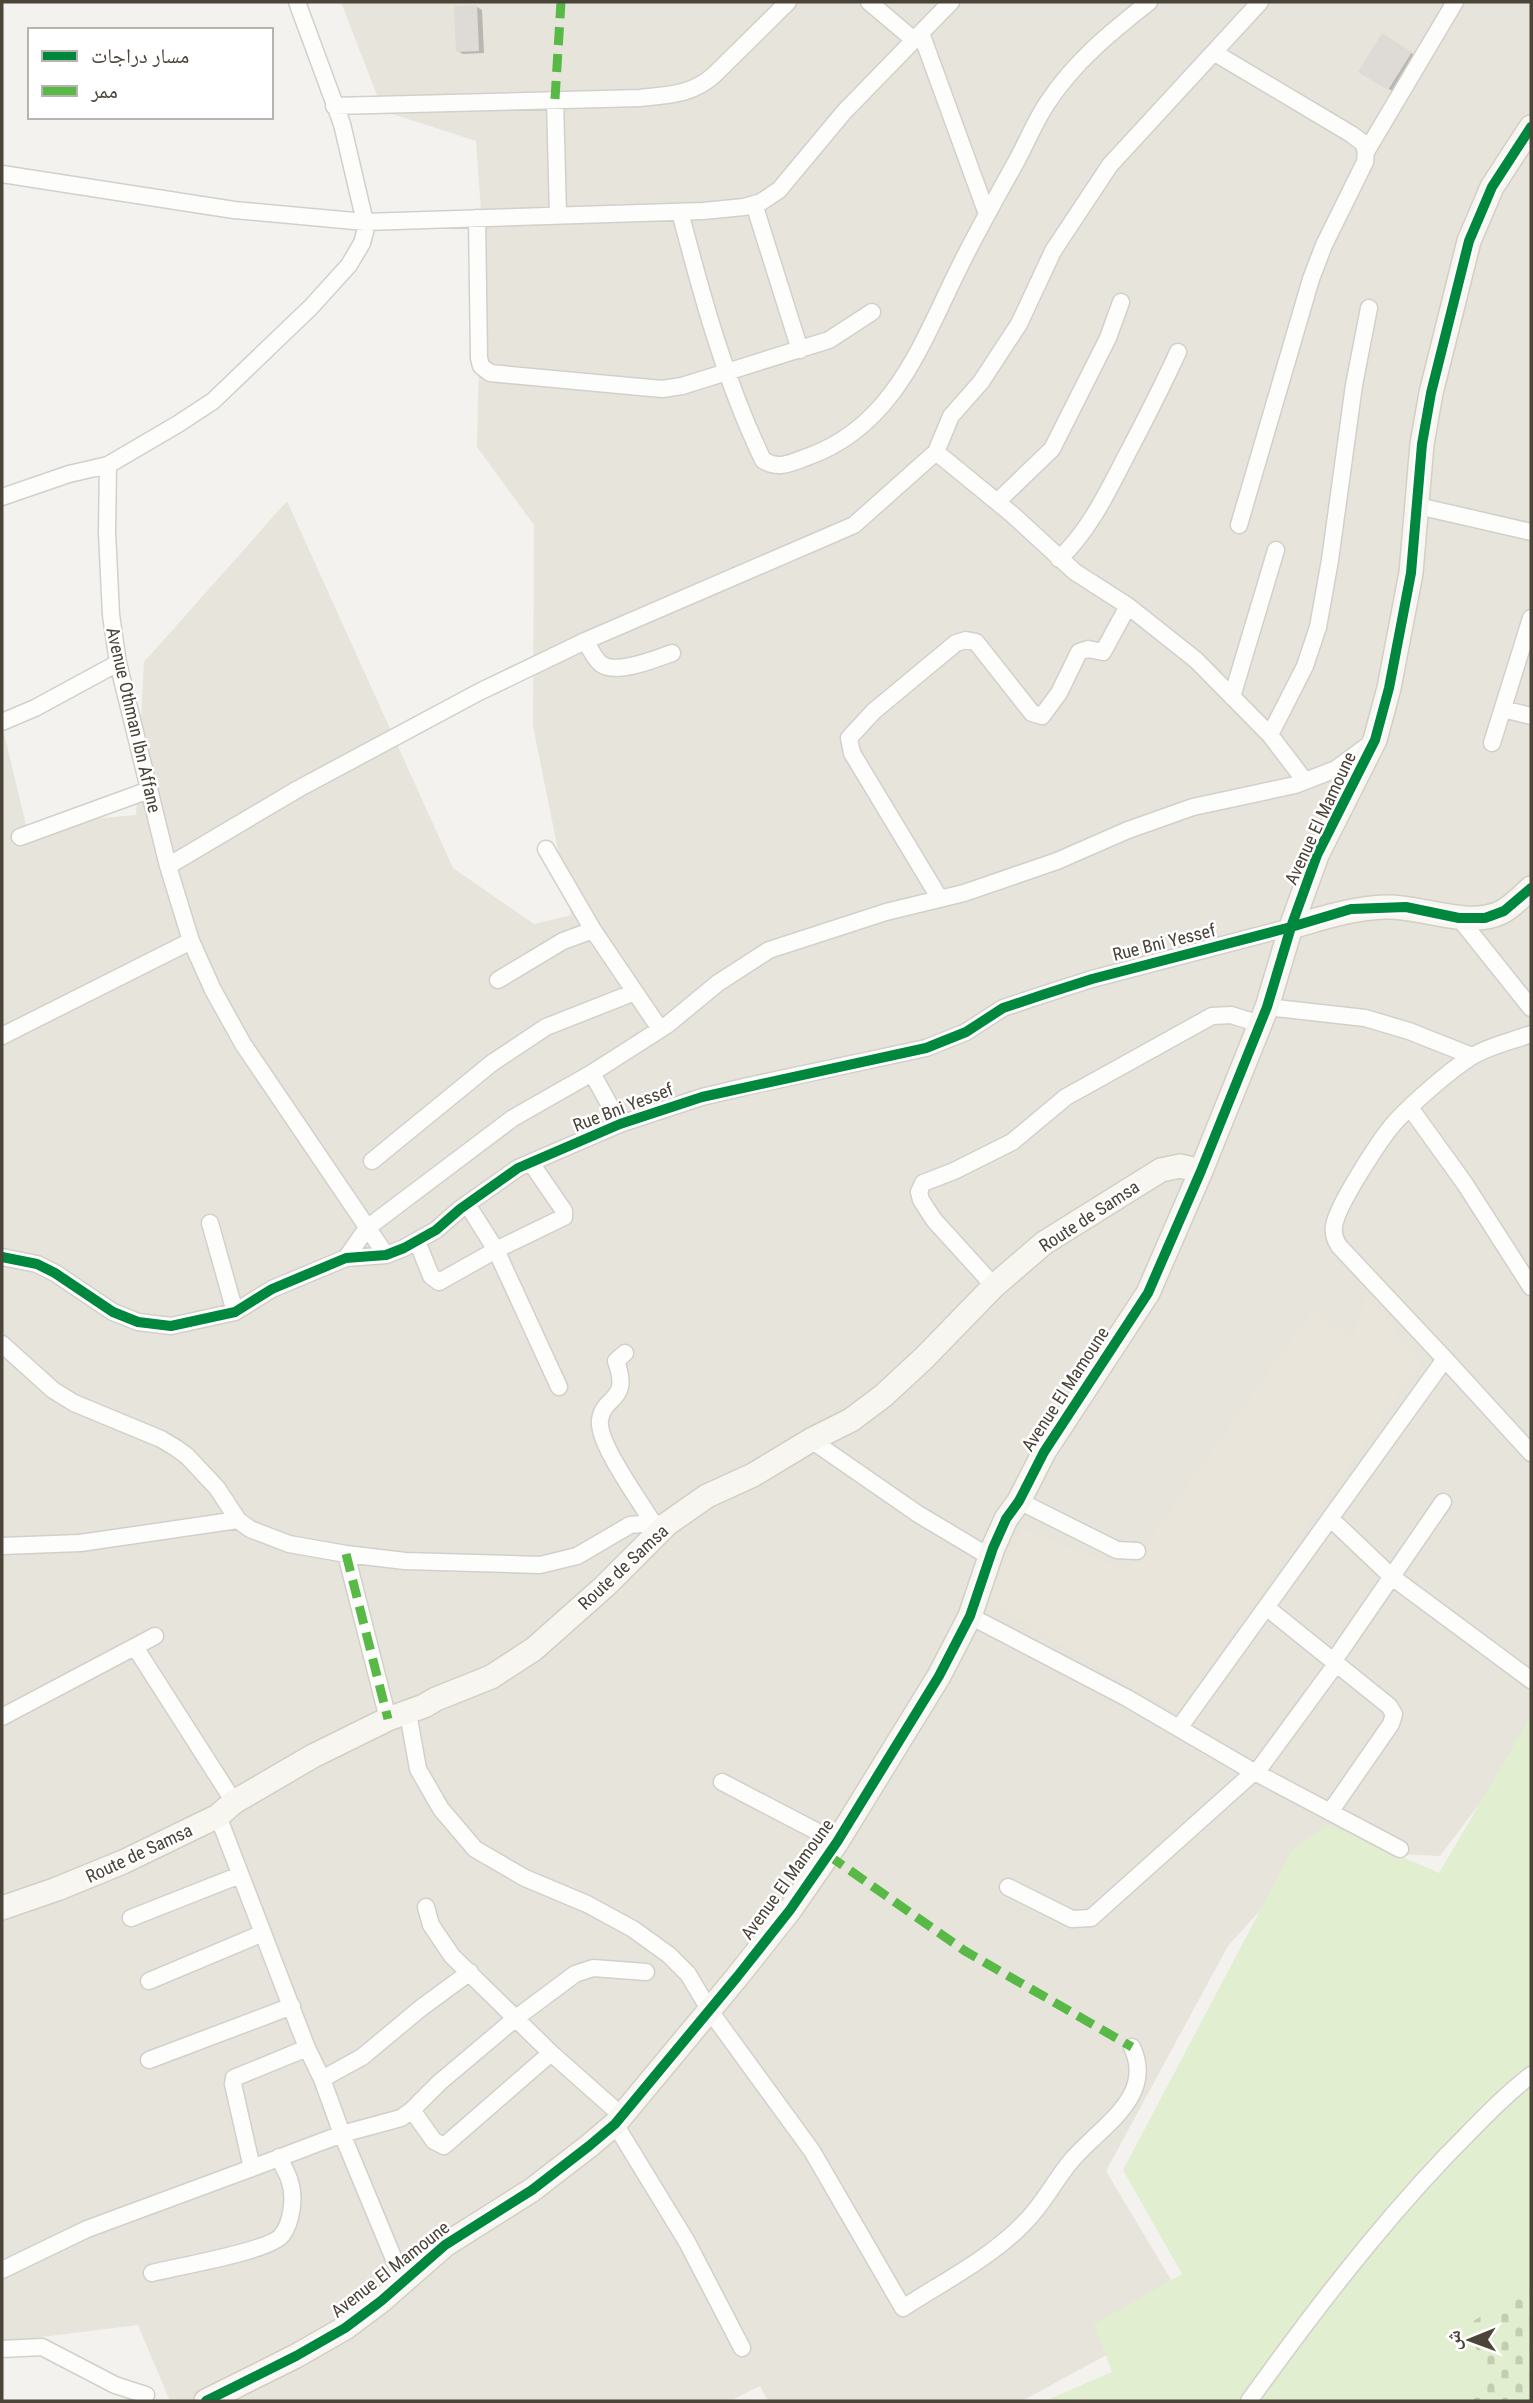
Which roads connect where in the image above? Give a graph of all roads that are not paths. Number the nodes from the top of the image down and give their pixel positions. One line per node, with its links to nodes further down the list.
1 (297, 2): 11 (street)
2 (788, 2): 10 (street)
3 (869, 2): 8 (street)
4 (951, 2): 8 (street)
5 (1149, 2): 17 (street)
6 (1260, 2): 9 (street)
7 (1455, 2): 13 (street)
8 (917, 37): 15 (street); 17 (street)
9 (1215, 53): 13 (street); 27 (street)
10 (555, 99): 11 (street); 18 (street)
11 (334, 106): 20 (street)
12 (1531, 127): 31 (street, Avenue El Mamoune)
13 (1366, 152): 32 (street)
14 (2, 174): 20 (street)
15 (754, 204): 16 (street); 24 (street)
16 (680, 212): 18 (street); 26 (street)
17 (987, 215): 26 (street)
18 (558, 216): 19 (street)
19 (477, 218): 20 (street); 26 (street)
20 (365, 222): 28 (street)
21 (1121, 302): 30 (street)
22 (1369, 308): 45 (street)
23 (872, 312): 24 (street)
24 (800, 350): 26 (street)
25 (1178, 352): 35 (street)
26 (727, 371)
27 (936, 452): 30 (street); 38 (street)
28 (108, 465): 29 (street); 40 (street, Avenue Othman Ibn Affane)
29 (2, 497)
30 (997, 502): 35 (street)
31 (1418, 506): 33 (street); 46 (street, Avenue El Mamoune)
32 (1239, 525)
33 (1531, 532)
34 (1276, 550): 41 (street)
35 (1059, 559): 36 (street)
36 (1129, 606): 41 (street); 54 (street)
37 (1531, 618): 42 (street)
38 (585, 641): 39 (street); 52 (street)
39 (672, 653)
40 (118, 663): 44 (street); 49 (street, Avenue Othman Ibn Affane)
41 (1232, 697): 45 (street)
42 (1503, 709): 43 (street); 47 (street)
43 (1531, 716)
44 (2, 722)
45 (1270, 735): 48 (street)
46 (1375, 740): 48 (street); 56 (street, Avenue El Mamoune)
47 (1492, 743)
48 (1305, 781): 54 (street)
49 (149, 790): 50 (street); 52 (street, Avenue Othman Ibn Affane)
50 (20, 837)
51 (546, 849): 57 (street)
52 (168, 866): 58 (street, Avenue Othman Ibn Affane)
53 (1531, 888): 55 (street)
54 (940, 899): 63 (street)
55 (1458, 918): 56 (street); 61 (street)
56 (1291, 927): 62 (street, Avenue El Mamoune); 69 (street, Rue Bni Yessef)
57 (593, 930): 59 (street); 60 (street)
58 (191, 941): 65 (street); 75 (street, Avenue Othman Ibn Affane)
59 (498, 980)
60 (635, 992): 63 (street); 70 (street)
61 (1531, 1007)
62 (1263, 1015): 66 (street); 72 (street, Avenue El Mamoune); 81 (street)
63 (660, 1029): 67 (street)
64 (1531, 1034): 66 (street)
65 (2, 1036)
66 (1472, 1056): 68 (street)
67 (592, 1073): 69 (street); 75 (street)
68 (1411, 1109): 82 (street); 86 (street)
69 (620, 1124): 71 (street, Rue Bni Yessef)
70 (372, 1161)
71 (531, 1163): 73 (street, Rue Bni Yessef); 77 (street)
72 (1201, 1171): 81 (street, Route de Samsa); 90 (street, Avenue El Mamoune)
73 (467, 1204): 76 (street, Rue Bni Yessef); 77 (street)
74 (210, 1223): 83 (street)
75 (367, 1228): 78 (street, Avenue Othman Ibn Affane); 80 (street)
76 (417, 1241): 77 (street); 78 (street, Rue Bni Yessef)
77 (496, 1251): 87 (street)
78 (386, 1255): 80 (street, Rue Bni Yessef)
79 (2, 1257): 83 (street, Rue Bni Yessef)
80 (346, 1258): 83 (street, Rue Bni Yessef)
81 (994, 1286): 88 (street, Route de Samsa)
82 (1531, 1287)
83 (235, 1312)
84 (2, 1344): 93 (street)
85 (625, 1353): 94 (street)
86 (1445, 1359): 89 (street); 92 (street)
87 (559, 1387)
88 (811, 1440): 94 (street, Route de Samsa); 98 (street)
89 (1531, 1453)
90 (1019, 1502): 96 (street); 98 (street, Avenue El Mamoune)
91 (1443, 1502): 99 (street)
92 (1330, 1518): 99 (street); 100 (street)
93 (238, 1520): 95 (street); 97 (street)
94 (660, 1523): 97 (street); 106 (street, Route de Samsa)
95 (2, 1546)
96 (1138, 1551)
97 (346, 1555): 106 (street)
98 (990, 1557): 101 (street, Avenue El Mamoune)
99 (1391, 1577): 104 (street); 105 (street)
100 (1266, 1607): 104 (street); 108 (street)
101 (970, 1616): 108 (street); 113 (street, Avenue El Mamoune)
102 (155, 1636): 103 (street)
103 (135, 1647): 107 (street); 111 (street)
104 (1334, 1663): 109 (street); 112 (street)
105 (1531, 1680)
106 (398, 1716): 111 (street, Route de Samsa); 125 (street)
107 (2, 1717)
108 (1179, 1728): 109 (street)
109 (1255, 1772): 112 (street); 116 (street)
110 (722, 1782): 113 (street)
111 (226, 1809): 115 (street); 118 (street, Route de Samsa)
112 (1330, 1812): 114 (street)
113 (837, 1842): 125 (street, Avenue El Mamoune)
114 (1400, 1849)
115 (240, 1875): 119 (street); 120 (street)
116 (1008, 1887)
117 (426, 1907): 121 (street)
118 (2, 1908)
119 (131, 1919)
120 (263, 1933): 123 (street); 124 (street)
121 (470, 1972): 126 (street); 132 (street)
122 (646, 1972): 126 (street)
123 (149, 1981)
124 (292, 2006): 128 (street); 130 (street)
125 (709, 2011): 127 (street); 134 (street, Avenue El Mamoune)
126 (516, 2018): 129 (street); 133 (street)
127 (1132, 2047)
128 (307, 2048): 132 (street); 137 (street)
129 (551, 2053): 133 (street); 134 (street)
130 (149, 2060)
131 (1531, 2075): 145 (street)
132 (322, 2079): 135 (street)
133 (412, 2110): 135 (street)
134 (618, 2119): 140 (street, Avenue El Mamoune); 141 (street)
135 (342, 2134): 136 (street); 140 (street)
136 (279, 2157): 137 (street); 139 (street)
137 (252, 2168): 138 (street)
138 (2, 2270)
139 (152, 2273)
140 (403, 2281): 144 (street, Avenue El Mamoune)
141 (742, 2348)
142 (2, 2349): 143 (street)
143 (146, 2395)
144 (206, 2401)
145 (1249, 2401)

